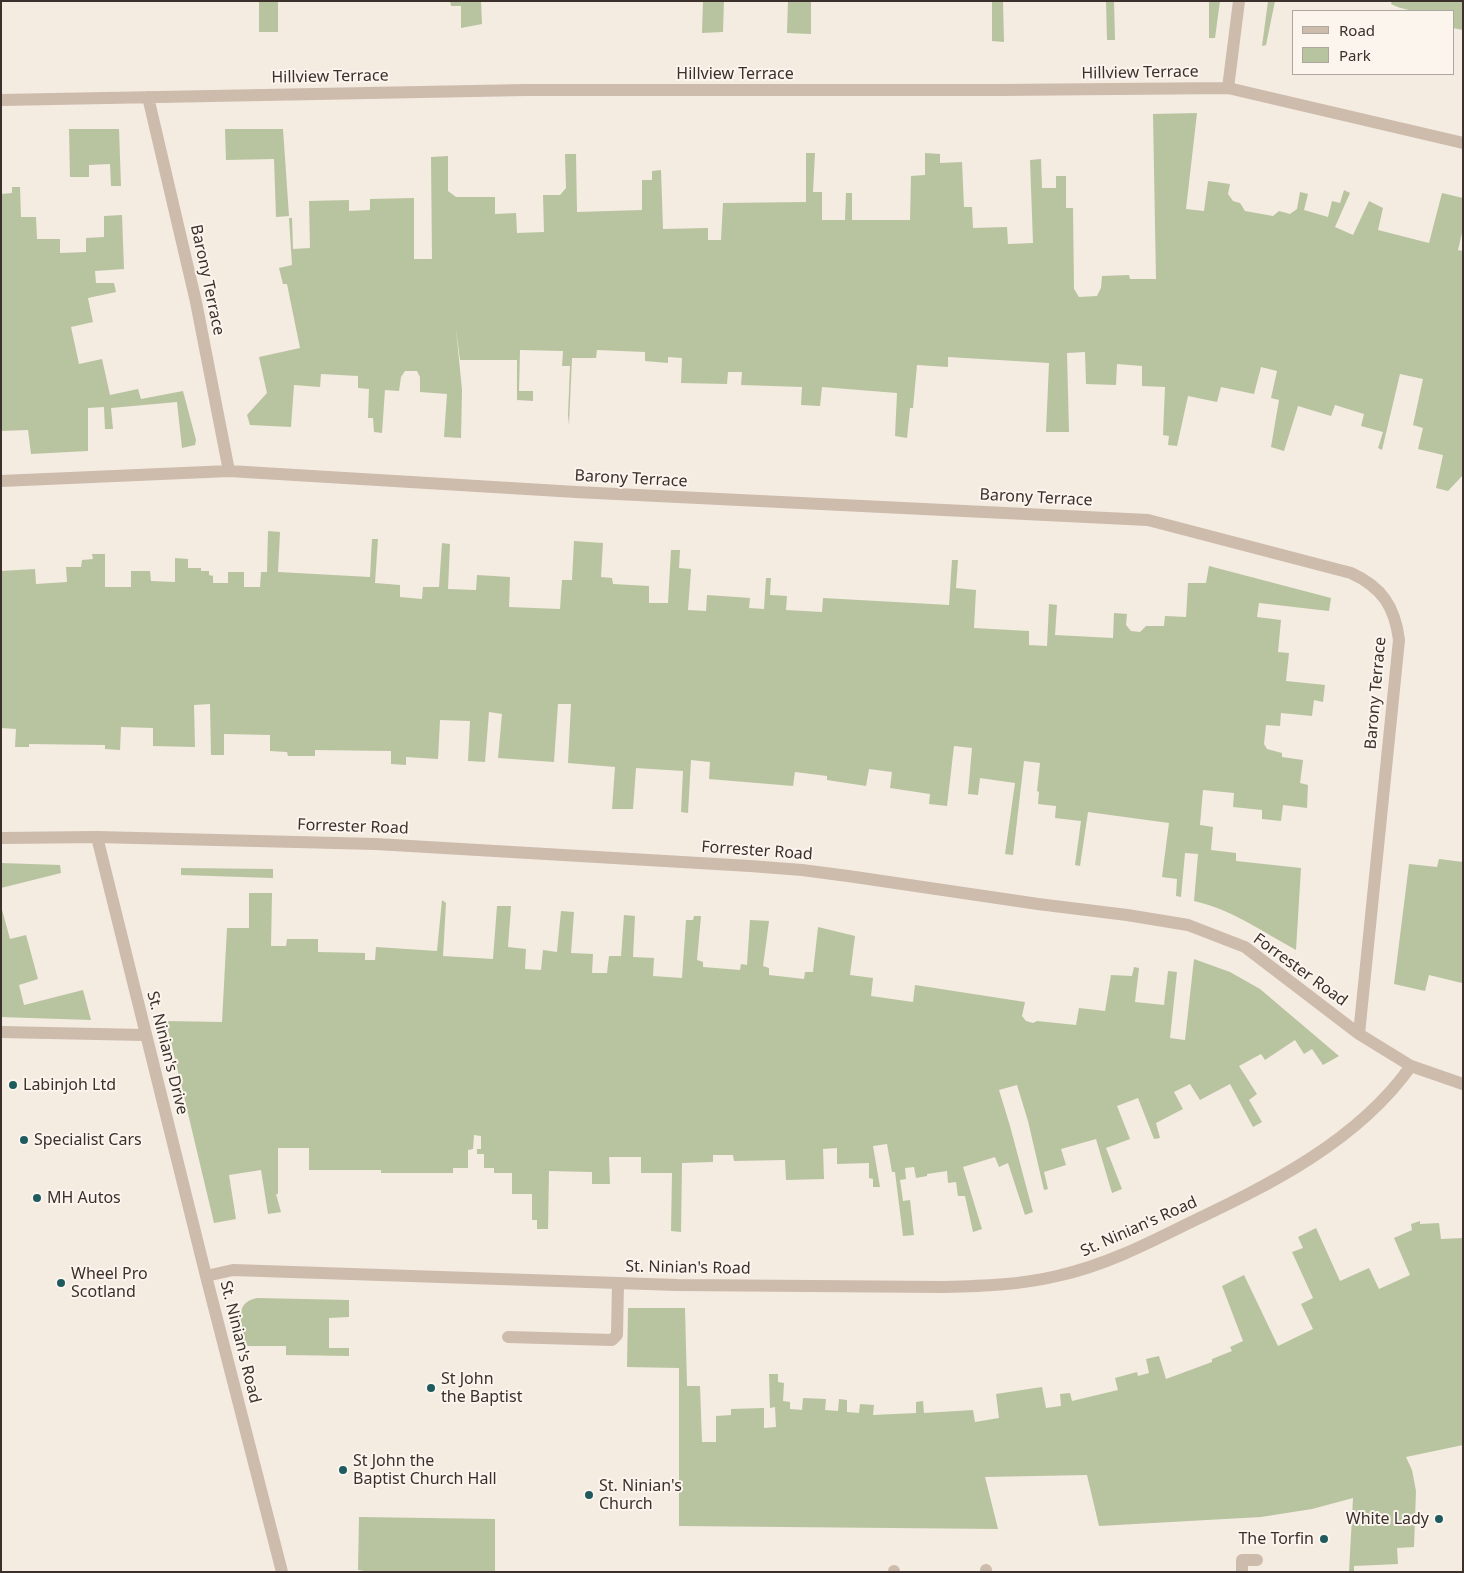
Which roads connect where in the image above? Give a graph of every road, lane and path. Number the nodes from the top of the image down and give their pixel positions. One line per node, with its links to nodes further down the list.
1 (1239, 1): 2 (street)
2 (1228, 88): 3 (street, Hillview Terrace); 5 (street, Hillview Terrace)
3 (148, 97): 4 (street, Hillview Terrace); 6 (street, Barony Terrace)
4 (1, 100)
5 (1463, 143)
6 (229, 471): 7 (street, Barony Terrace); 11 (street, Barony Terrace)
7 (1, 481)
8 (97, 836): 9 (street, Forrester Road); 11 (street, Forrester Road); 12 (street, St. Ninian's Drive)
9 (1, 838)
10 (1, 1032): 12 (street)
11 (1360, 1034): 13 (street, Forrester Road)
12 (145, 1035): 15 (street, St. Ninian's Drive)
13 (1411, 1066): 14 (street, Forrester Road); 16 (street, St. Ninian's Road)
14 (1463, 1084)
15 (206, 1276): 16 (street, St. Ninian's Road); 19 (street, St. Ninian's Road)
16 (618, 1283): 17 (street)
17 (508, 1337)
18 (1257, 1560): 20 (street)
19 (282, 1572)
20 (1242, 1572)

